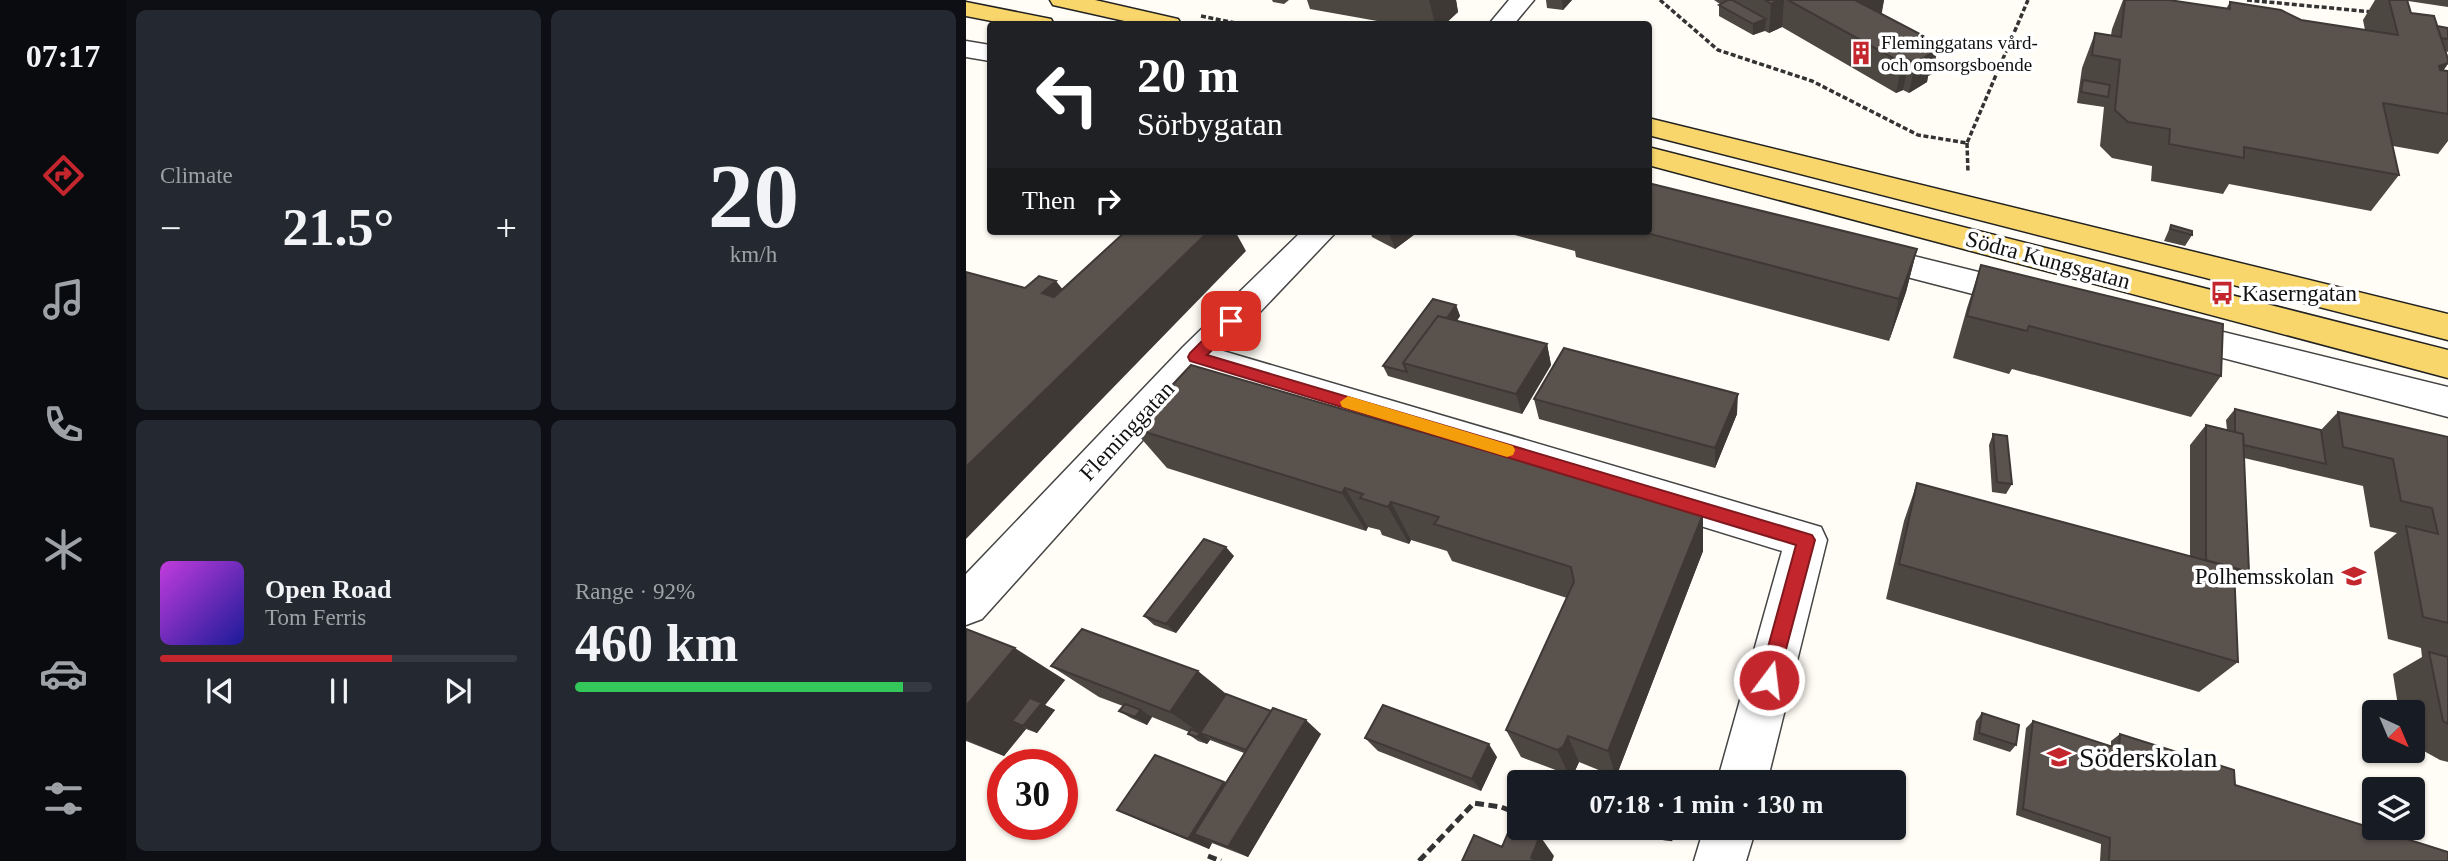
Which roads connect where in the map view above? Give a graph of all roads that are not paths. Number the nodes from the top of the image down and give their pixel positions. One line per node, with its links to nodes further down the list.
1 (1062, 0): 5 (main road)
2 (1522, 0): 6 (street)
3 (966, 9): 4 (main road)
4 (1027, 21)
5 (1155, 21)
6 (1504, 21)
7 (966, 49): 8 (street)
8 (987, 52)
9 (1652, 127): 15 (main road, Södra Kungsgatan)
10 (1652, 157): 17 (main road, Södra Kungsgatan)
11 (1317, 235): 16 (street, Fleminggatan)
12 (1827, 245): 13 (street, Södra Kungsgatan)
13 (2056, 303)
14 (2137, 324): 18 (street, Södra Kungsgatan)
15 (2448, 327)
16 (1195, 357): 19 (street, Fleminggatan); 20 (street)
17 (2448, 364)
18 (2448, 402)
19 (966, 605)
20 (1745, 770)

